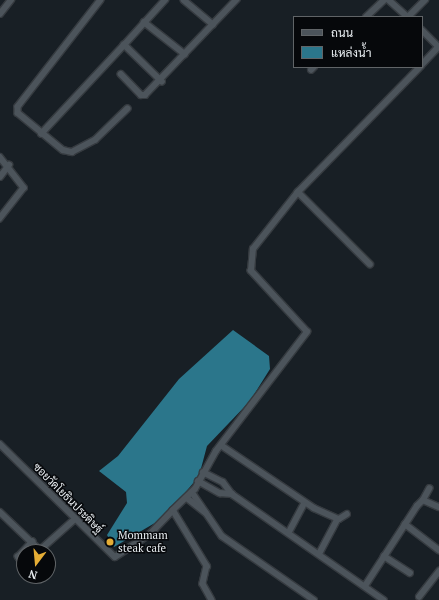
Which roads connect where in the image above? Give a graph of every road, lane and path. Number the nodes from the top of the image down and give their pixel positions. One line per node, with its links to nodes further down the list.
1 (11, 0): 9 (street)
2 (101, 0): 23 (street)
3 (165, 0): 13 (street)
4 (184, 0): 14 (street)
5 (236, 0): 14 (street)
6 (384, 0): 10 (street)
7 (389, 0): 11 (street)
8 (425, 0): 12 (street)
9 (0, 14)
10 (367, 16)
11 (407, 16)
12 (409, 16)
13 (144, 22): 16 (street); 17 (street)
14 (213, 24): 17 (street)
15 (423, 31): 18 (street)
16 (124, 45): 21 (street); 23 (street)
17 (185, 54): 21 (street)
18 (423, 64)
19 (419, 68): 27 (street)
20 (121, 74): 21 (street)
21 (162, 82)
22 (127, 109): 23 (street)
23 (41, 134)
24 (0, 157): 25 (street)
25 (9, 165): 26 (street); 28 (street)
26 (0, 177)
27 (298, 192): 29 (street); 31 (street)
28 (0, 220)
29 (370, 264)
30 (0, 444): 45 (street, ซอยวัดโยธินประดิษฐ์)
31 (220, 445): 32 (street); 44 (street)
32 (203, 472): 33 (street); 36 (street)
33 (198, 481): 35 (street); 36 (street)
34 (429, 489): 38 (street)
35 (192, 492): 37 (street); 43 (street)
36 (232, 494): 48 (street)
37 (187, 498): 41 (street); 43 (street)
38 (423, 500): 40 (street); 47 (street)
39 (303, 506): 48 (street)
40 (439, 507)
41 (173, 510): 45 (street, ซอยวัดโยธินประดิษฐ์); 58 (street)
42 (0, 512): 49 (street)
43 (206, 513): 59 (street)
44 (347, 514)
45 (75, 519): 50 (street)
46 (336, 522): 52 (street)
47 (405, 524): 51 (street); 53 (street)
48 (289, 532): 52 (street)
49 (32, 542)
50 (48, 544)
51 (439, 550)
52 (319, 554): 56 (street)
53 (384, 556): 55 (street); 56 (street)
54 (439, 571): 57 (street)
55 (410, 573)
56 (365, 586): 60 (street)
57 (419, 597)
58 (212, 600)
59 (314, 600)
60 (384, 600)

